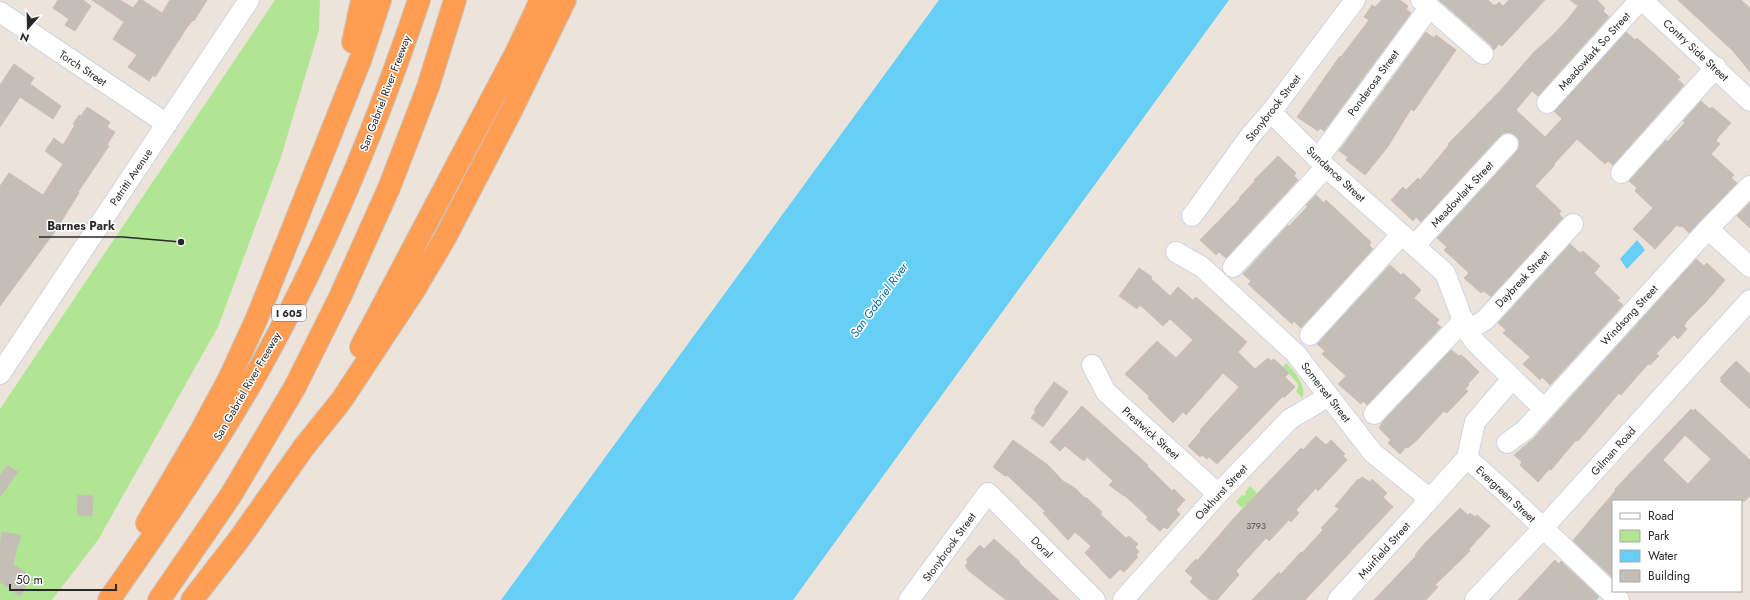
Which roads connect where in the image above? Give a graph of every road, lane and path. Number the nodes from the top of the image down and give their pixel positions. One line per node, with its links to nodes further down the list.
1 (249, 0): 17 (street, Patritti Avenue)
2 (362, 0): 18 (highway)
3 (380, 0): 18 (highway)
4 (419, 0): 47 (highway, San Gabriel River Freeway / I 605)
5 (455, 0): 48 (highway)
6 (541, 0): 40 (highway)
7 (565, 0): 40 (highway)
8 (1355, 0): 16 (street, Stonybrook Street)
9 (1641, 0): 13 (street, Contry Side Street); 15 (street, Meadowlark So Street)
10 (1425, 4): 12 (street); 20 (street, Ponderosa Street)
11 (3, 10): 17 (street, Torch Street)
12 (1483, 54)
13 (1716, 67): 14 (street, Contry Side Street); 21 (street)
14 (1750, 101)
15 (1547, 102)
16 (1271, 112): 20 (street, Sundance Street); 23 (street, Stonybrook Street)
17 (167, 124): 34 (street, Patritti Avenue)
18 (331, 130): 46 (highway)
19 (1508, 144): 26 (street, Meadowlark Street)
20 (1322, 163): 26 (street, Sundance Street); 28 (street, Ponderosa Street)
21 (1621, 173)
22 (1750, 186): 25 (street, Windsong Street)
23 (1192, 216)
24 (1573, 224): 31 (street, Daybreak Street)
25 (1708, 229): 29 (street); 37 (street, Windsong Street)
26 (1409, 239): 31 (street); 32 (street, Meadowlark Street)
27 (1176, 252): 36 (street, Somerset Street)
28 (1233, 267)
29 (1750, 267)
30 (1750, 300): 45 (street, Gilman Road)
31 (1465, 325): 35 (street); 38 (street, Daybreak Street)
32 (1310, 335)
33 (1092, 365): 43 (street, Prestwick Street)
34 (0, 374)
35 (1512, 379): 37 (street); 41 (street, Evergreen Street)
36 (1329, 396): 43 (street, Oakhurst Street); 44 (street, Somerset Street)
37 (1543, 408): 39 (street, Windsong Street)
38 (1374, 414)
39 (1507, 443)
40 (304, 447): 49 (highway)
41 (1467, 458): 44 (street); 45 (street, Evergreen Street)
42 (988, 493): 50 (street, Stonybrook Street); 51 (street, Doral)
43 (1218, 494): 52 (street, Oakhurst Street)
44 (1430, 500): 53 (street, Muirfield Street)
45 (1543, 528): 54 (street, Gilman Road); 55 (street, Evergreen Street)
46 (101, 600)
47 (109, 600)
48 (158, 600)
49 (192, 600)
50 (909, 600)
51 (1095, 600)
52 (1123, 600)
53 (1338, 600)
54 (1475, 600)
55 (1619, 600)

